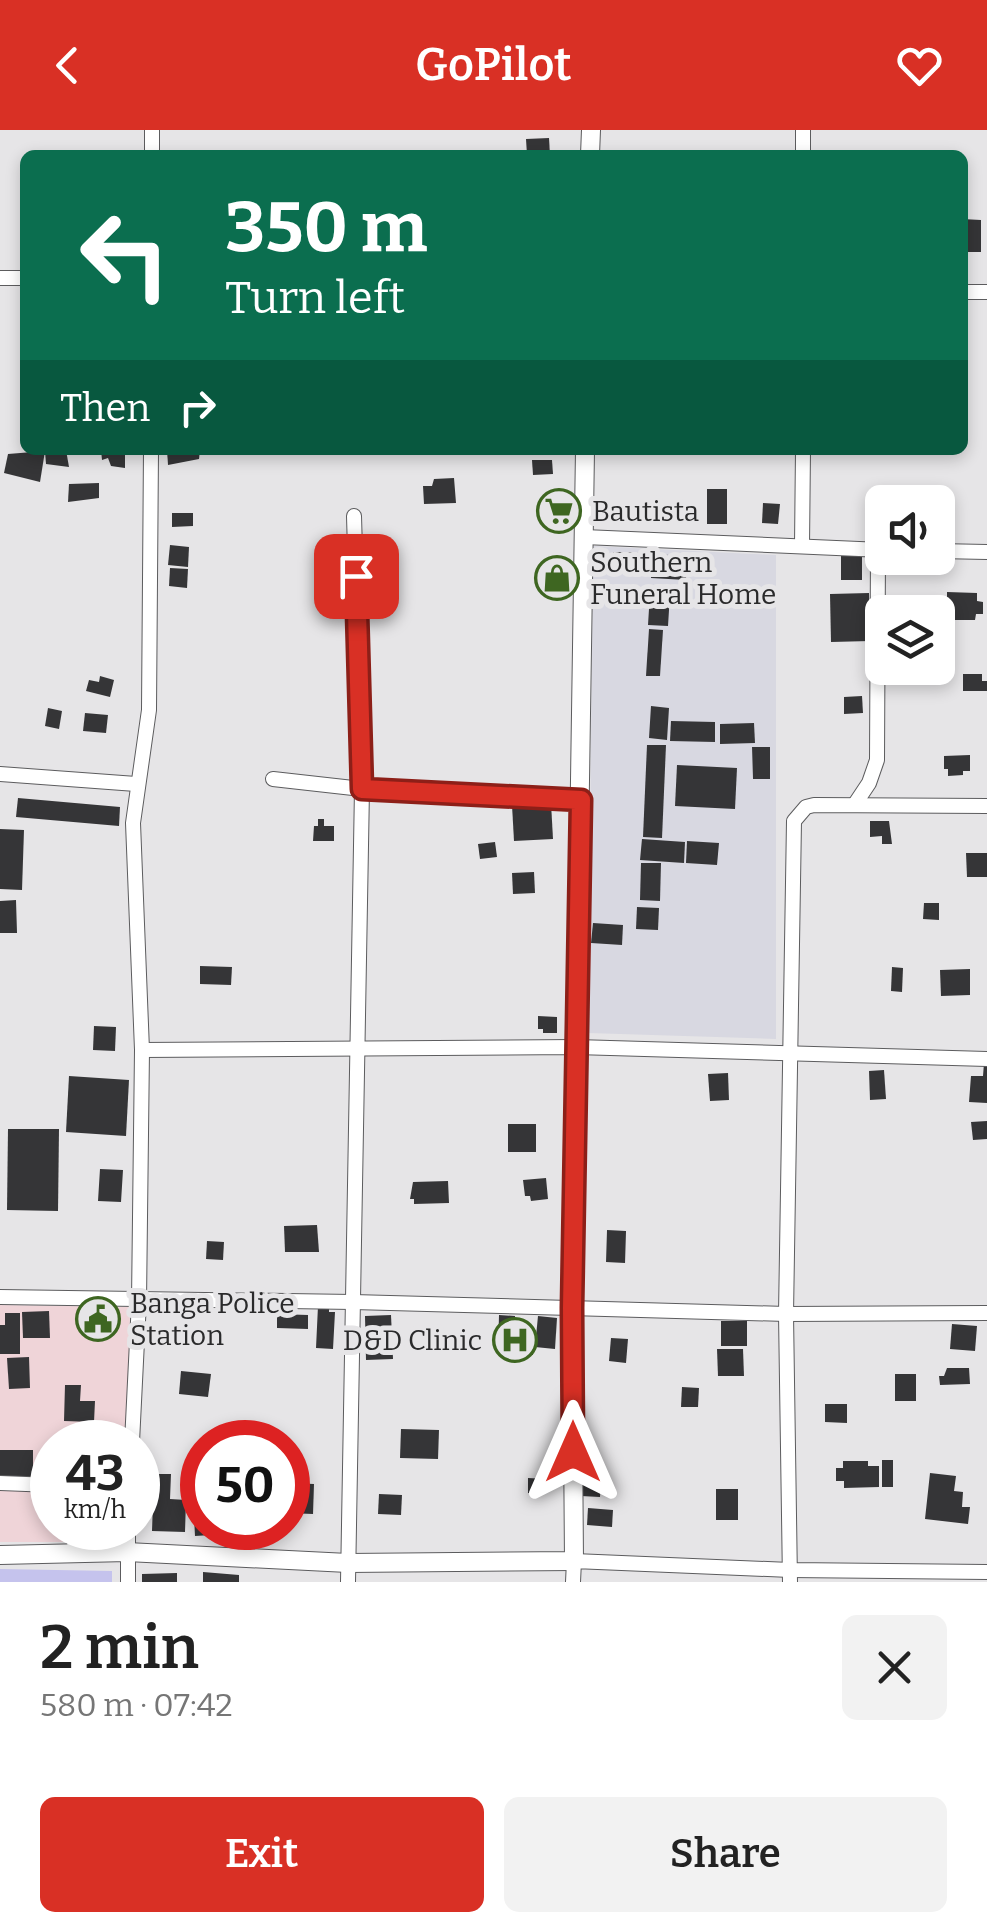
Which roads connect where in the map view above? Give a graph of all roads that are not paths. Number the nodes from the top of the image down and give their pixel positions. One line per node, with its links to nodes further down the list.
1 (151, 455): 13 (street)
2 (585, 455): 5 (main road)
3 (803, 455): 6 (street)
4 (354, 516): 14 (street)
5 (584, 536): 6 (street); 15 (main road)
6 (802, 546): 7 (street)
7 (865, 549)
8 (955, 551): 9 (street)
9 (987, 552)
10 (880, 575): 16 (street)
11 (0, 774): 13 (street)
12 (273, 779): 14 (street)
13 (136, 784): 20 (street)
14 (362, 789): 15 (street); 19 (street)
15 (581, 800): 18 (main road)
16 (855, 804): 17 (street); 21 (street)
17 (987, 806)
18 (576, 1047): 19 (street); 21 (street); 26 (main road)
19 (358, 1049): 20 (street); 25 (street)
20 (142, 1050): 24 (street)
21 (790, 1054): 22 (street); 28 (street)
22 (987, 1060)
23 (0, 1297): 24 (street)
24 (139, 1301): 25 (street); 29 (street)
25 (353, 1302): 26 (street); 39 (street)
26 (572, 1308): 28 (street); 36 (main road)
27 (987, 1313): 28 (street)
28 (786, 1314): 40 (street)
29 (133, 1420)
30 (0, 1483): 31 (street)
31 (30, 1484)
32 (74, 1550): 34 (street)
33 (126, 1552): 34 (main road); 39 (main road); 41 (street)
34 (74, 1554): 35 (main road)
35 (0, 1555)
36 (574, 1560): 37 (street); 39 (main road); 42 (street)
37 (686, 1564): 40 (street); 43 (street)
38 (987, 1572): 40 (street)
39 (348, 1573)
40 (790, 1576)
41 (128, 1582)
42 (572, 1582)
43 (686, 1582)

